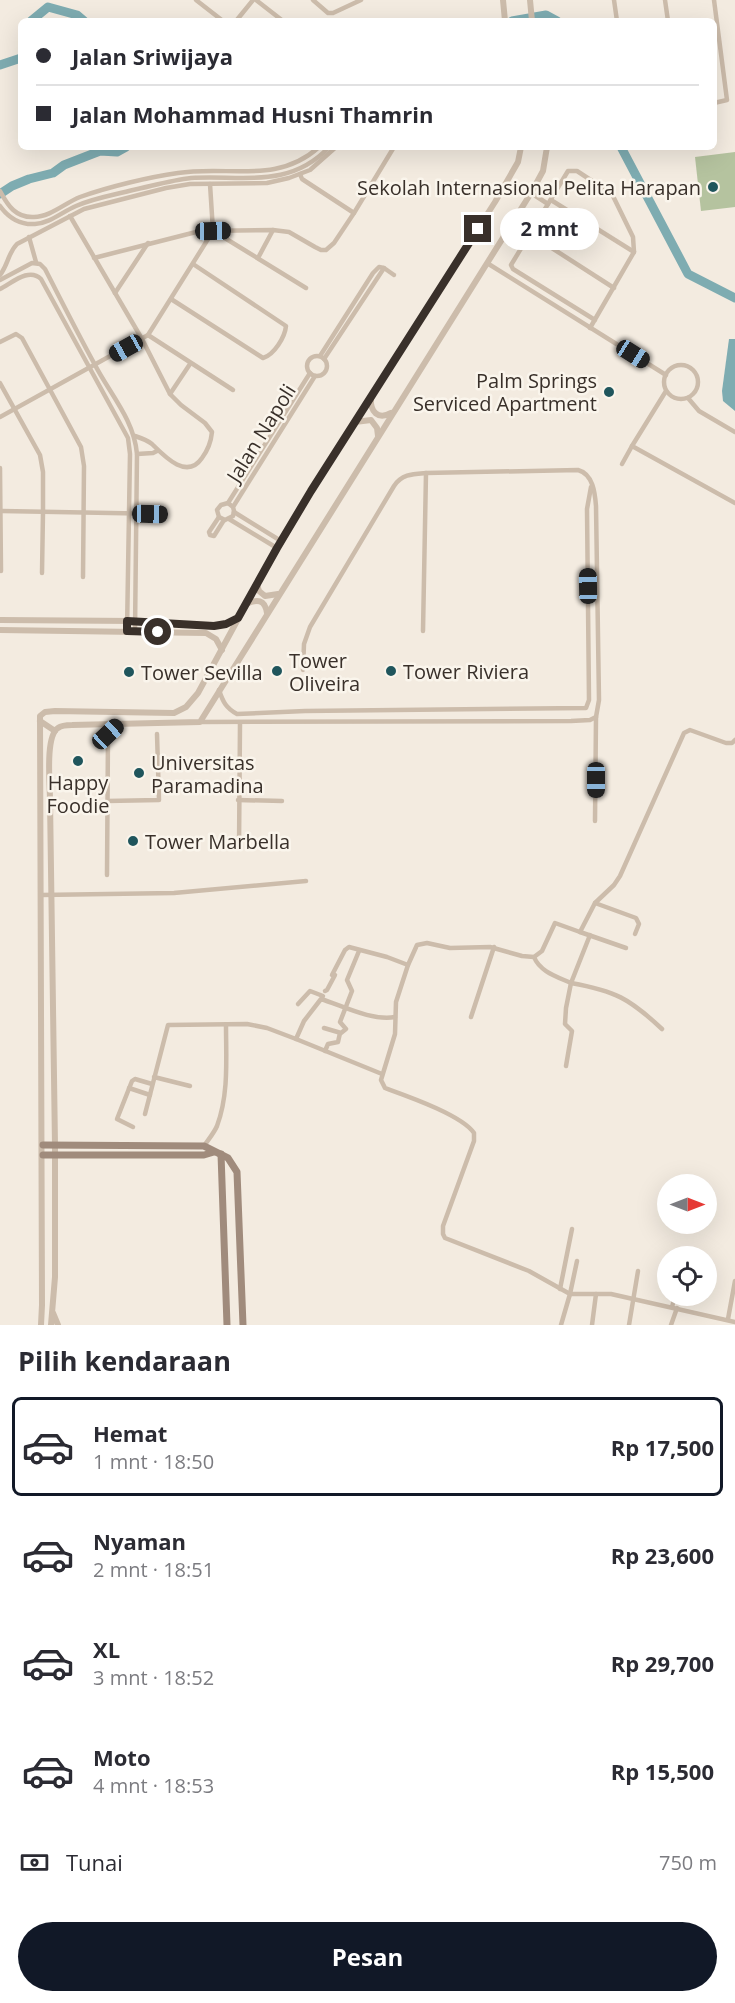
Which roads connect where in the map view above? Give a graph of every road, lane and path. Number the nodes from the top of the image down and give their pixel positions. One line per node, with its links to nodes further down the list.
1 (196, 0): 10 (street)
2 (255, 0): 11 (street); 12 (street)
3 (313, 0): 4 (street)
4 (361, 0)
5 (503, 0): 13 (street)
6 (530, 0): 14 (street)
7 (614, 0): 15 (street)
8 (665, 0): 16 (street)
9 (714, 0): 17 (street)
10 (219, 18)
11 (239, 18)
12 (279, 18)
13 (505, 18)
14 (532, 18)
15 (617, 18)
16 (668, 18)
17 (716, 18)
18 (717, 23): 19 (street)
19 (717, 103)
20 (315, 150): 29 (street)
21 (326, 150): 32 (street)
22 (333, 150): 26 (street)
23 (392, 150): 33 (street)
24 (520, 150): 71 (street)
25 (546, 150): 28 (street)
26 (300, 174): 27 (street); 33 (street)
27 (210, 184): 34 (street); 37 (street)
28 (536, 185): 30 (street); 31 (street)
29 (0, 191)
30 (531, 193): 31 (street); 46 (street)
31 (551, 200): 38 (street); 42 (street); 42 (street)
32 (0, 206)
33 (354, 213): 35 (street)
34 (70, 216): 39 (street); 43 (street)
35 (273, 230): 37 (street); 44 (street)
36 (200, 231): 37 (street); 40 (street); 41 (street)
37 (213, 231): 41 (street); 44 (street)
38 (530, 234): 52 (street); 56 (street)
39 (29, 237): 45 (street); 48 (street)
40 (148, 243): 43 (street); 54 (street)
41 (205, 243): 47 (street)
42 (634, 252): 52 (street)
43 (94, 258): 54 (street)
44 (258, 258): 51 (street)
45 (38, 263): 50 (street); 63 (street)
46 (487, 263): 57 (street); 74 (street)
47 (193, 264): 55 (street); 55 (street)
48 (0, 275)
49 (394, 275): 61 (street, Jalan Napoli)
50 (0, 280)
51 (306, 288)
52 (614, 288): 56 (street)
53 (0, 289): 63 (street)
54 (115, 293): 59 (street)
55 (171, 299): 58 (street)
56 (595, 320): 57 (street)
57 (590, 328): 65 (street)
58 (148, 335): 59 (street); 62 (street)
59 (142, 339): 63 (street); 70 (street)
60 (0, 342): 67 (street)
61 (322, 358): 64 (street, Jalan Napoli); 64 (street, Jalan Napoli)
62 (190, 363): 68 (street); 70 (street)
63 (92, 367): 67 (street); 78 (street); 92 (street)
64 (312, 374): 88 (street, Jalan Napoli)
65 (666, 375): 69 (street); 72 (street)
66 (0, 382): 73 (street)
67 (49, 390): 73 (street); 91 (street)
68 (233, 390)
69 (666, 391): 72 (street); 80 (street)
70 (170, 394): 81 (street)
71 (371, 397): 74 (street); 76 (street)
72 (688, 398): 77 (street)
73 (14, 409): 75 (street); 90 (street)
74 (394, 411): 79 (street)
75 (0, 417)
76 (354, 422): 79 (street); 96 (street)
77 (735, 432)
78 (135, 436): 81 (street); 82 (street)
79 (378, 436): 102 (street)
80 (632, 446): 83 (street); 87 (street)
81 (157, 451): 82 (street)
82 (137, 454): 93 (street)
83 (622, 464)
84 (0, 468): 89 (street)
85 (426, 473): 86 (street); 112 (street); 114 (street)
86 (592, 485): 116 (street); 117 (street)
87 (735, 503)
88 (232, 507): 95 (street, Jalan Napoli); 95 (street, Jalan Napoli); 96 (street, Jalan Napoli)
89 (2, 511): 90 (street); 98 (street)
90 (43, 512): 91 (street); 99 (street)
91 (83, 513): 92 (street); 100 (street)
92 (128, 513): 93 (street); 105 (street)
93 (136, 513): 94 (street); 106 (street)
94 (165, 514)
95 (224, 519): 97 (street)
96 (281, 541): 97 (street)
97 (277, 548): 101 (street)
98 (1, 571)
99 (42, 573)
100 (83, 577)
101 (256, 584): 102 (street); 103 (street)
102 (279, 594): 104 (street)
103 (246, 604): 104 (street); 107 (street)
104 (267, 614): 115 (street)
105 (127, 618): 106 (street); 108 (street); 110 (street)
106 (135, 618): 107 (street); 111 (street)
107 (238, 618): 113 (street)
108 (0, 620)
109 (0, 630): 110 (street)
110 (127, 631): 111 (street)
111 (135, 631): 113 (street)
112 (423, 631)
113 (222, 650): 118 (street)
114 (303, 670)
115 (219, 690): 116 (street); 119 (street)
116 (417, 710): 120 (street)
117 (597, 717): 120 (street); 129 (street)
118 (39, 721): 123 (street); 133 (street)
119 (200, 722): 121 (street); 122 (street)
120 (417, 722): 121 (street)
121 (240, 723): 126 (street)
122 (119, 724): 123 (street); 127 (street)
123 (54, 731): 134 (street)
124 (158, 734): 127 (street)
125 (735, 740): 135 (street)
126 (238, 800): 128 (street); 130 (street)
127 (107, 801): 131 (street)
128 (282, 801)
129 (595, 821)
130 (239, 849)
131 (107, 875)
132 (306, 881): 134 (street)
133 (41, 895): 134 (street); 165 (street)
134 (51, 895): 166 (street)
135 (595, 903): 136 (street); 137 (street)
136 (580, 932): 138 (street); 142 (street)
137 (635, 934)
138 (590, 935): 140 (street); 144 (street)
139 (494, 947): 142 (street); 143 (street); 149 (street)
140 (626, 948)
141 (359, 951): 143 (street); 145 (street); 147 (street)
142 (534, 957): 144 (street)
143 (408, 965): 148 (street)
144 (571, 982): 152 (street); 156 (street)
145 (323, 993): 146 (street); 147 (street); 154 (street)
146 (298, 1004)
147 (347, 1007): 148 (street); 153 (street)
148 (395, 1017): 157 (street)
149 (471, 1017)
150 (226, 1025): 154 (street); 158 (street); 167 (street)
151 (324, 1028): 153 (street)
152 (662, 1029)
153 (340, 1033): 155 (street)
154 (296, 1039): 155 (street)
155 (325, 1051): 157 (street)
156 (566, 1066)
157 (382, 1074): 175 (street)
158 (154, 1077): 159 (street); 160 (street)
159 (152, 1084): 161 (street); 162 (street)
160 (190, 1086)
161 (129, 1088): 162 (street); 164 (street)
162 (150, 1095): 163 (street)
163 (145, 1114)
164 (133, 1127)
165 (43, 1145): 166 (main road); 169 (street)
166 (55, 1145): 167 (main road); 170 (street)
167 (204, 1146): 168 (main road)
168 (217, 1153): 170 (main road); 186 (main road); 187 (main road)
169 (43, 1155): 170 (main road); 183 (street)
170 (55, 1155): 180 (street)
171 (572, 1229): 175 (street)
172 (577, 1261): 176 (street)
173 (638, 1271): 178 (street)
174 (735, 1281): 181 (street)
175 (560, 1289): 176 (street)
176 (570, 1294): 177 (street); 188 (street)
177 (597, 1294): 178 (street); 189 (street)
178 (633, 1298): 179 (street); 190 (street)
179 (674, 1308): 181 (street); 191 (street)
180 (53, 1313): 184 (street); 185 (street)
181 (728, 1319): 182 (street)
182 (735, 1322)
183 (40, 1325)
184 (51, 1325)
185 (58, 1325)
186 (227, 1325)
187 (243, 1325)
188 (561, 1325)
189 (592, 1325)
190 (629, 1325)
191 (671, 1325)

